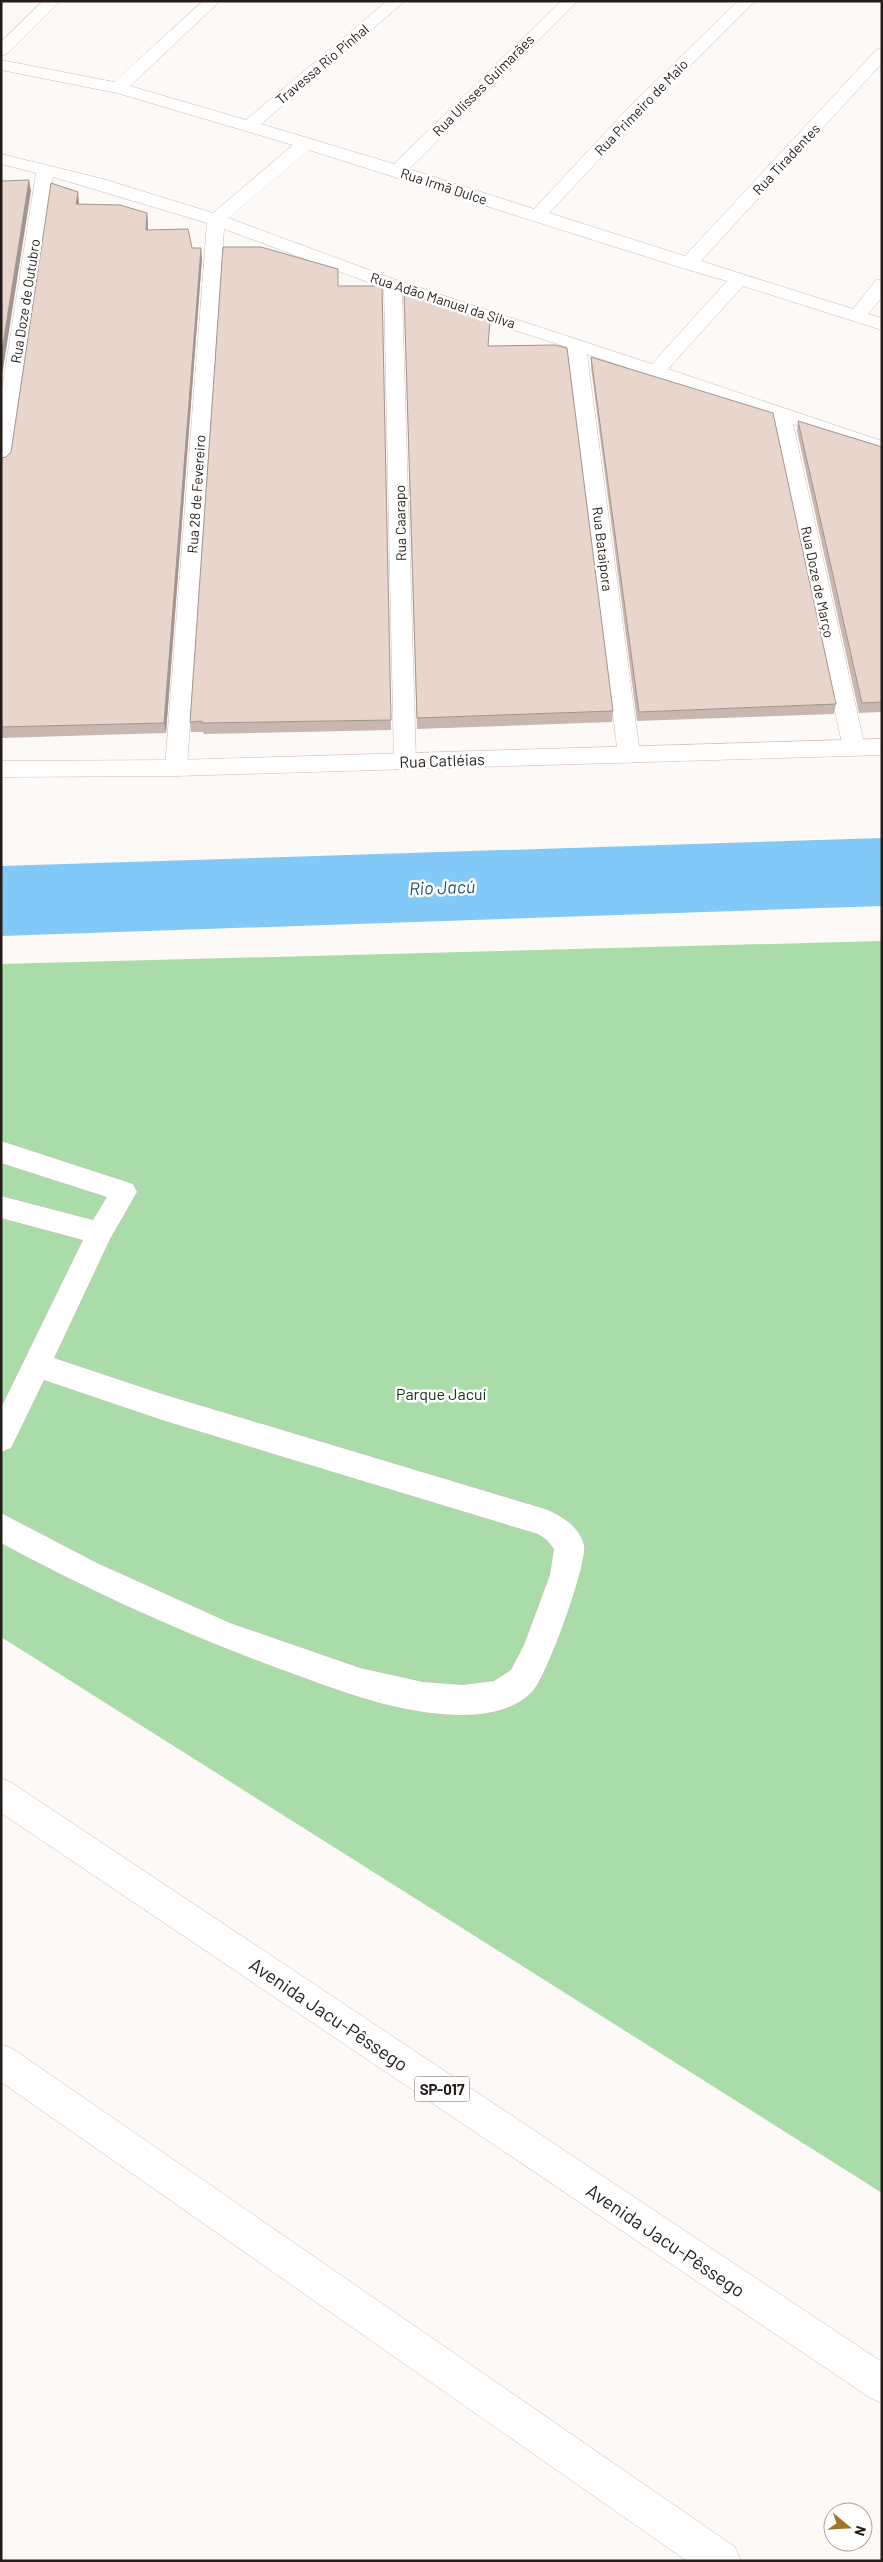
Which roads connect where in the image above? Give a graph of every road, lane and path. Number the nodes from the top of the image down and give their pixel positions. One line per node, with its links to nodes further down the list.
1 (52, 1): 6 (main road)
2 (212, 1): 9 (main road)
3 (397, 1): 10 (main road, Travessa Rio Pinhal)
4 (570, 1): 14 (main road, Rua Ulisses Guimarães)
5 (747, 1): 15 (main road, Rua Primeiro de Maio)
6 (1, 51)
7 (882, 53): 17 (main road, Rua Tiradentes)
8 (1, 65): 9 (main road, Rua Irmã Dulce)
9 (118, 88): 10 (main road, Rua Irmã Dulce)
10 (248, 127): 11 (main road, Rua Irmã Dulce)
11 (305, 144): 14 (main road, Rua Irmã Dulce); 16 (main road)
12 (1, 159): 13 (main road, Rua Adão Manuel da Silva)
13 (45, 170): 16 (main road, Rua Adão Manuel da Silva); 27 (main road, Rua Doze de Outubro)
14 (397, 171): 15 (main road, Rua Irmã Dulce)
15 (537, 216): 17 (main road, Rua Irmã Dulce)
16 (216, 220): 20 (main road, Rua Adão Manuel da Silva); 32 (main road, Rua 28 de Fevereiro)
17 (688, 264): 18 (main road, Rua Irmã Dulce)
18 (738, 280): 21 (main road, Rua Irmã Dulce); 24 (main road)
19 (882, 284): 21 (main road)
20 (393, 285): 23 (main road, Rua Adão Manuel da Silva); 31 (main road, Rua Caarapo)
21 (857, 316): 22 (main road, Rua Irmã Dulce)
22 (882, 324)
23 (576, 344): 24 (main road, Rua Adão Manuel da Silva); 30 (main road, Rua Bataipora)
24 (655, 372): 25 (main road, Rua Adão Manuel da Silva)
25 (781, 415): 26 (main road, Rua Adão Manuel da Silva); 29 (main road, Rua Doze de Março)
26 (882, 448)
27 (1, 462)
28 (882, 747): 29 (main road, Rua Catléias)
29 (854, 748): 30 (main road, Rua Catléias)
30 (629, 755): 31 (main road, Rua Catléias)
31 (405, 761): 32 (main road, Rua Catléias)
32 (176, 768): 33 (main road, Rua Catléias)
33 (1, 769)
34 (1, 1152): 36 (main road)
35 (1, 1208): 36 (main road)
36 (100, 1233): 37 (main road)
37 (36, 1365): 38 (main road); 39 (main road)
38 (1, 1439)
39 (1, 1527)
40 (2, 1795): 42 (main road, Avenida Jacu-Pêssego / SP-017)
41 (1, 2061): 43 (main road)
42 (882, 2384)
43 (721, 2561)

